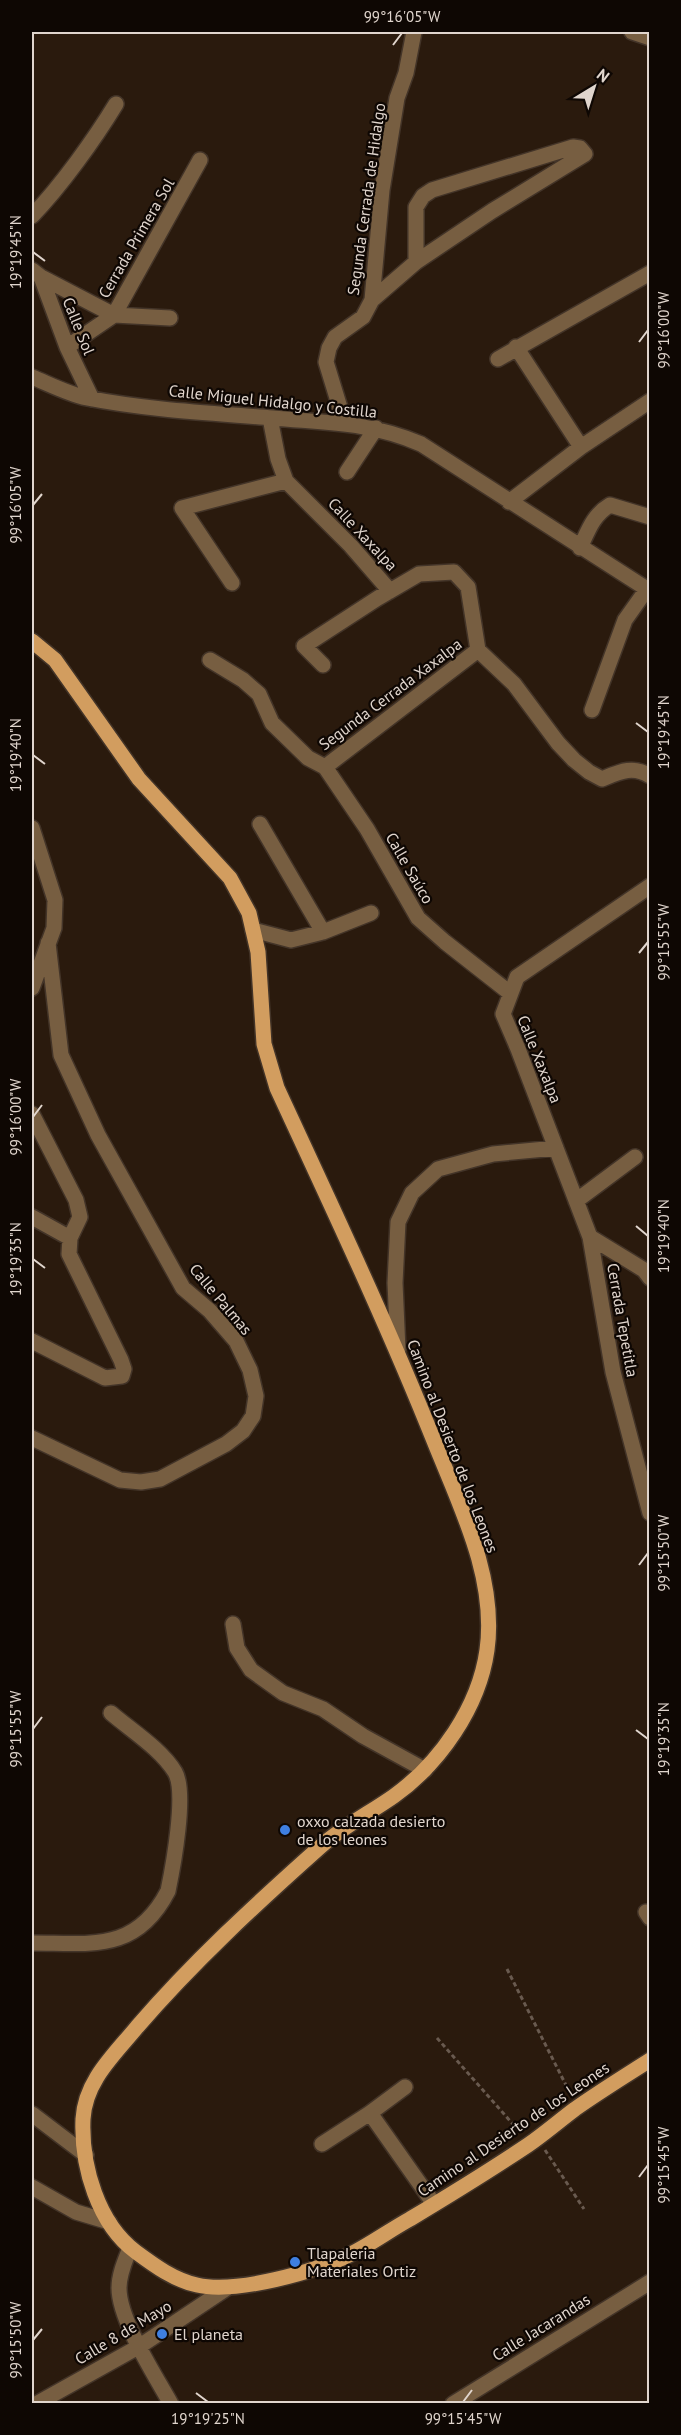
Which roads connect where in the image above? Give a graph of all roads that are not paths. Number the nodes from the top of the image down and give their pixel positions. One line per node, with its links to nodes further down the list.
1 (414, 32): 10 (street, Segunda Cerrada de Hidalgo)
2 (632, 32): 3 (street)
3 (650, 38)
4 (116, 104): 6 (street)
5 (200, 160): 11 (street, Cerrada Primera Sol)
6 (32, 216)
7 (416, 262): 7 (street); 10 (street)
8 (650, 273): 14 (street)
9 (36, 274): 11 (street); 13 (street, Calle Sol)
10 (372, 300): 20 (street, Segunda Cerrada de Hidalgo)
11 (114, 315): 12 (street); 13 (street, Cerrada Primera Sol)
12 (170, 318)
13 (66, 347): 17 (street, Calle Sol)
14 (516, 347): 15 (street); 22 (street)
15 (498, 359)
16 (32, 377): 17 (street, Calle Miguel Hidalgo y Costilla)
17 (92, 399): 19 (street, Calle Miguel Hidalgo y Costilla)
18 (650, 401): 22 (street)
19 (270, 418): 20 (street, Calle Miguel Hidalgo y Costilla); 24 (street, Calle Xaxalpa)
20 (345, 424): 21 (street, Calle Miguel Hidalgo y Costilla)
21 (376, 428): 23 (street); 25 (street, Calle Miguel Hidalgo y Costilla)
22 (581, 447): 25 (street)
23 (347, 472)
24 (286, 481): 28 (street); 30 (street, Calle Xaxalpa)
25 (509, 502): 27 (street, Calle Miguel Hidalgo y Costilla)
26 (650, 517): 27 (street)
27 (580, 548): 29 (street, Calle Miguel Hidalgo y Costilla)
28 (232, 583)
29 (648, 590): 35 (street)
30 (390, 591): 32 (street, Calle Xaxalpa); 34 (street)
31 (32, 641): 42 (main road, Camino al Desierto de los Leones)
32 (478, 650): 36 (street, Segunda Cerrada Xaxalpa); 37 (street)
33 (210, 660): 36 (street)
34 (323, 665)
35 (592, 710)
36 (325, 767): 46 (street, Calle Saúco)
37 (650, 776)
38 (260, 824): 43 (street)
39 (32, 828): 44 (street, Calle Palmas)
40 (650, 886): 46 (street, Calle Xaxalpa)
41 (371, 913): 43 (street)
42 (253, 930): 43 (street); 56 (main road, Camino al Desierto de los Leones)
43 (323, 932)
44 (48, 943): 45 (street, Calle Palmas); 57 (street, Calle Palmas)
45 (32, 988)
46 (510, 993): 48 (street, Calle Xaxalpa)
47 (32, 1114): 53 (street)
48 (556, 1148): 50 (street, Calle Xaxalpa); 56 (street)
49 (635, 1157): 50 (street)
50 (576, 1201): 52 (street, Calle Xaxalpa)
51 (32, 1217): 53 (street)
52 (590, 1237): 54 (street); 58 (street, Cerrada Tepetitla)
53 (70, 1238): 55 (street)
54 (650, 1278)
55 (32, 1341)
56 (398, 1350): 61 (main road, Camino al Desierto de los Leones)
57 (32, 1438)
58 (650, 1513)
59 (233, 1624): 61 (street)
60 (111, 1713): 62 (street)
61 (425, 1770): 68 (main road, Camino al Desierto de los Leones)
62 (32, 1943)
63 (650, 2060): 70 (main road, Camino al Desierto de los Leones)
64 (405, 2087): 65 (street)
65 (370, 2113): 67 (street); 70 (street)
66 (32, 2114): 68 (street)
67 (322, 2144)
68 (86, 2155): 71 (main road, Camino al Desierto de los Leones)
69 (32, 2187): 71 (street)
70 (434, 2204): 74 (main road, Camino al Desierto de los Leones)
71 (109, 2222): 72 (main road, Camino al Desierto de los Leones)
72 (130, 2248): 74 (main road, Camino al Desierto de los Leones); 75 (street)
73 (650, 2283): 78 (street, Calle Jacarandas)
74 (227, 2288): 75 (street, Calle 8 de Mayo)
75 (140, 2346): 76 (street, Calle 8 de Mayo); 77 (street)
76 (36, 2403)
77 (171, 2403)
78 (453, 2403)

